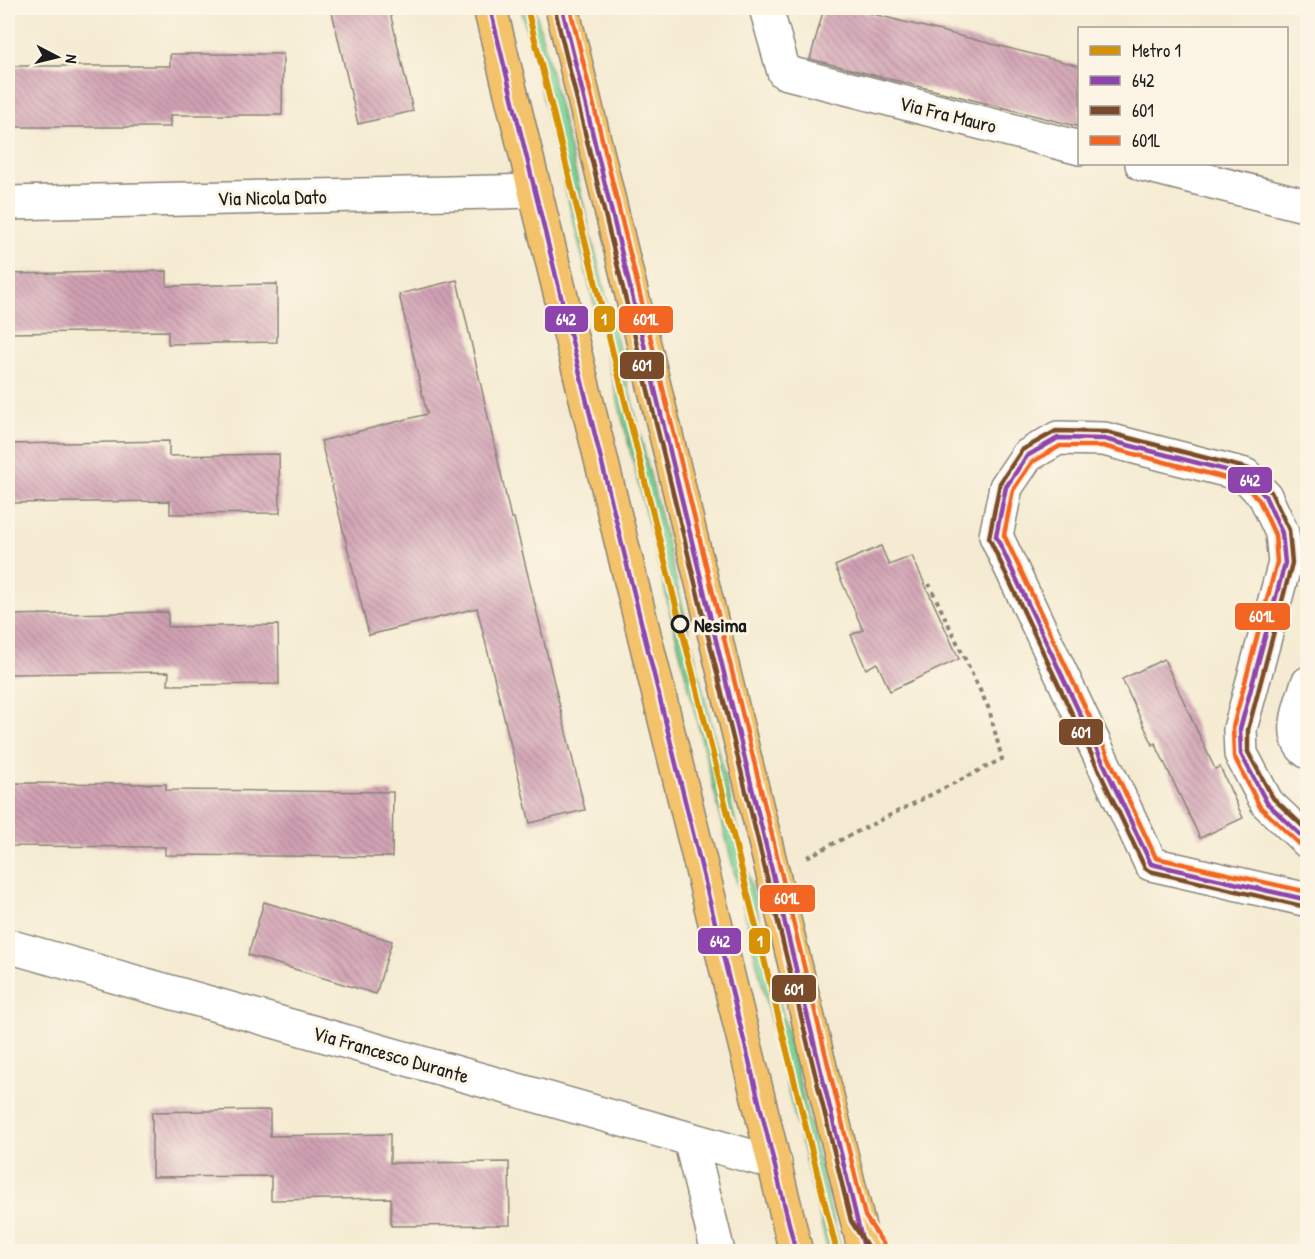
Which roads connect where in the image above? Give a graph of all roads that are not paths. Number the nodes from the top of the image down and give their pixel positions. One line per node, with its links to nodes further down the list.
1 (490, 8): 6 (main road)
2 (562, 8): 16 (main road)
3 (766, 8): 4 (street, Via Fra Mauro)
4 (1078, 147)
5 (1146, 165): 8 (street)
6 (536, 191): 7 (street, Via Nicola Dato); 15 (main road)
7 (8, 203)
8 (1308, 206)
9 (1308, 683): 10 (street)
10 (1308, 752)
11 (1308, 843): 12 (street)
12 (1308, 900)
13 (8, 946): 14 (street, Via Francesco Durante)
14 (690, 1139): 15 (street, Via Francesco Durante); 17 (street)
15 (775, 1163): 18 (main road)
16 (858, 1219): 19 (main road); 20 (main road)
17 (718, 1251)
18 (796, 1251)
19 (865, 1251)
20 (880, 1251)

